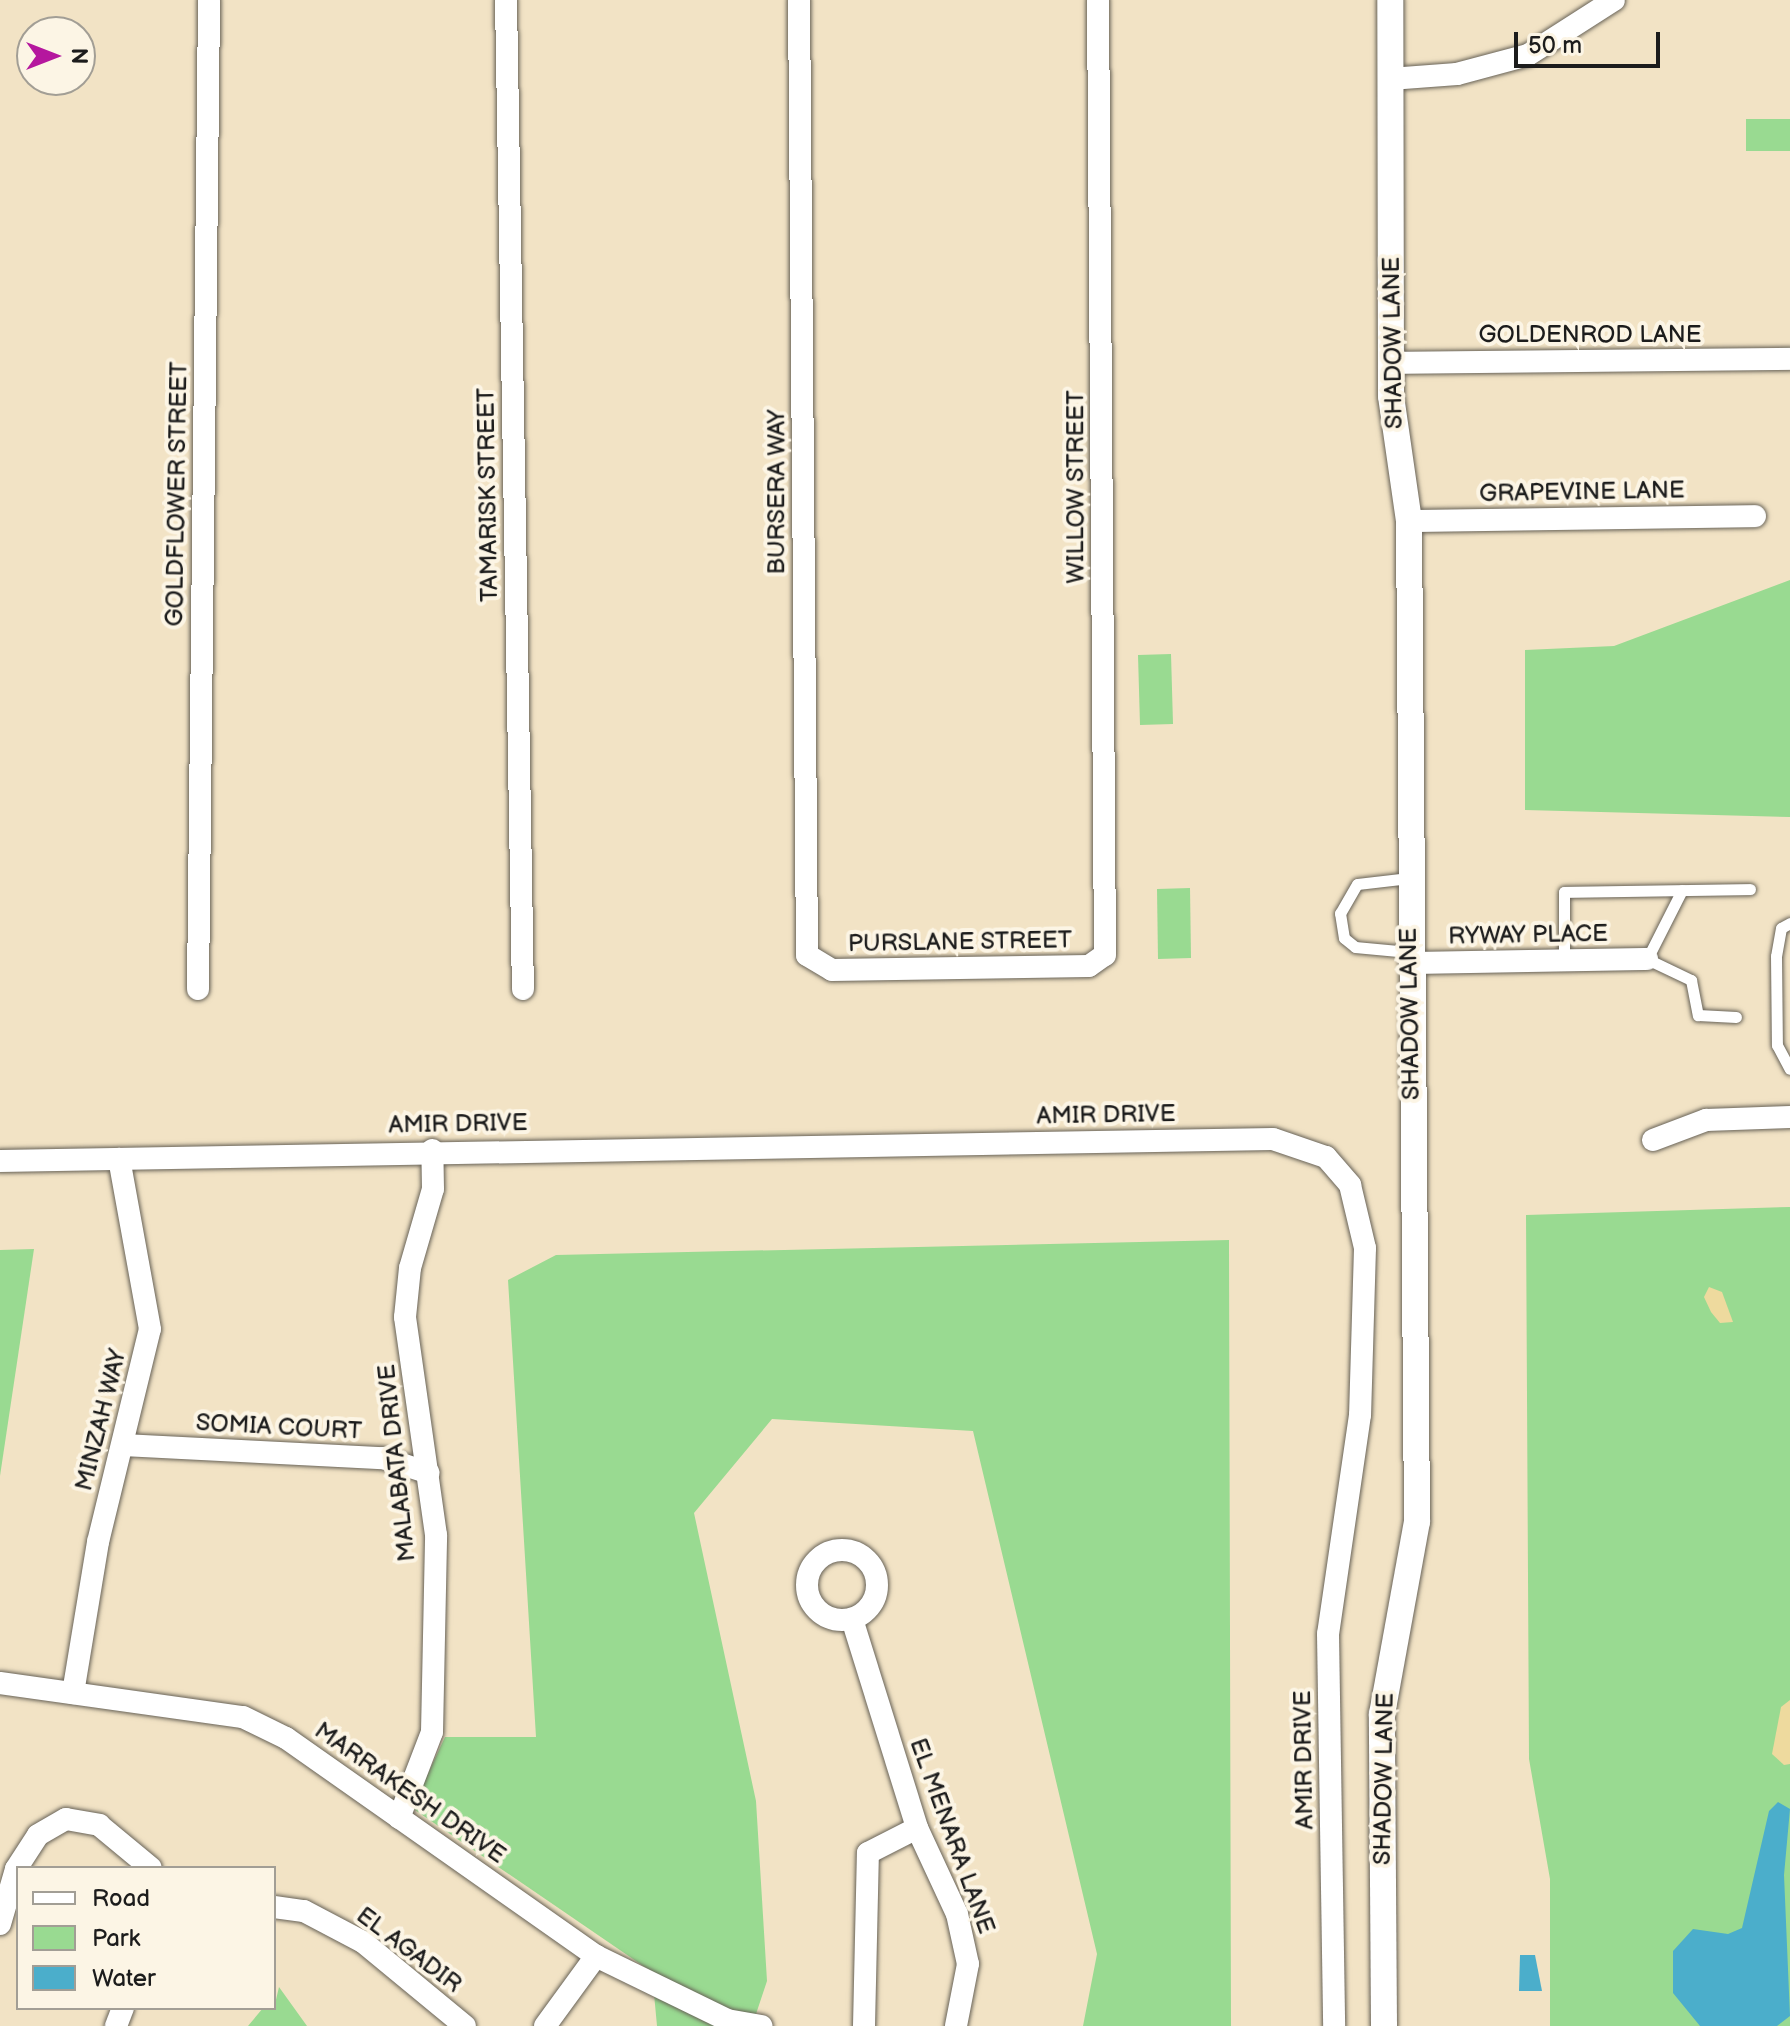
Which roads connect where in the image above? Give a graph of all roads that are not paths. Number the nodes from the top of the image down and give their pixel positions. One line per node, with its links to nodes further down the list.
1 (209, 0): 21 (street, GOLDFLOWER STREET)
2 (506, 0): 22 (street, TAMARISK STREET)
3 (799, 0): 20 (street, BURSERA WAY)
4 (1098, 0): 19 (street, WILLOW STREET)
5 (1390, 0): 7 (street, SHADOW LANE)
6 (1614, 0): 7 (street)
7 (1390, 79): 9 (street, SHADOW LANE)
8 (1790, 359): 9 (street, GOLDENROD LANE)
9 (1391, 363): 11 (street, SHADOW LANE)
10 (1755, 516): 11 (street, GRAPEVINE LANE)
11 (1409, 521): 12 (street, SHADOW LANE)
12 (1409, 878): 16 (street, SHADOW LANE); 16 (lane)
13 (1750, 889): 14 (lane)
14 (1682, 890): 17 (lane); 18 (lane)
15 (1790, 923): 24 (lane)
16 (1410, 957): 18 (street, RYWAY PLACE); 49 (street, SHADOW LANE)
17 (1647, 959): 18 (street, RYWAY PLACE); 23 (lane)
18 (1564, 960)
19 (1089, 966): 20 (street, PURSLANE STREET)
20 (832, 970)
21 (198, 989)
22 (523, 989)
23 (1736, 1017)
24 (1790, 1069)
25 (1790, 1117): 26 (street)
26 (1653, 1140)
27 (432, 1150): 28 (street, AMIR DRIVE); 31 (street, MALABATA DRIVE); 48 (street, AMIR DRIVE)
28 (119, 1159): 29 (street, AMIR DRIVE); 30 (street, MINZAH WAY)
29 (0, 1161)
30 (123, 1445): 31 (street, SOMIA COURT); 34 (street, MINZAH WAY)
31 (429, 1473): 35 (street, MALABATA DRIVE)
32 (852, 1619): 36 (street, EL MENARA LANE)
33 (0, 1683): 34 (street, MARRAKESH DRIVE)
34 (73, 1693): 35 (street, MARRAKESH DRIVE)
35 (399, 1818): 42 (street, MARRAKESH DRIVE)
36 (917, 1828): 46 (street); 47 (street, EL MENARA LANE)
37 (18, 1866): 38 (street)
38 (149, 1866)
39 (16, 1869): 41 (street)
40 (276, 1907): 43 (street, EL AGADIR)
41 (0, 1924)
42 (596, 1956): 44 (street); 45 (street, MARRAKESH DRIVE)
43 (465, 2026)
44 (545, 2026)
45 (761, 2026)
46 (864, 2026)
47 (956, 2026)
48 (1334, 2026)
49 (1384, 2026)

